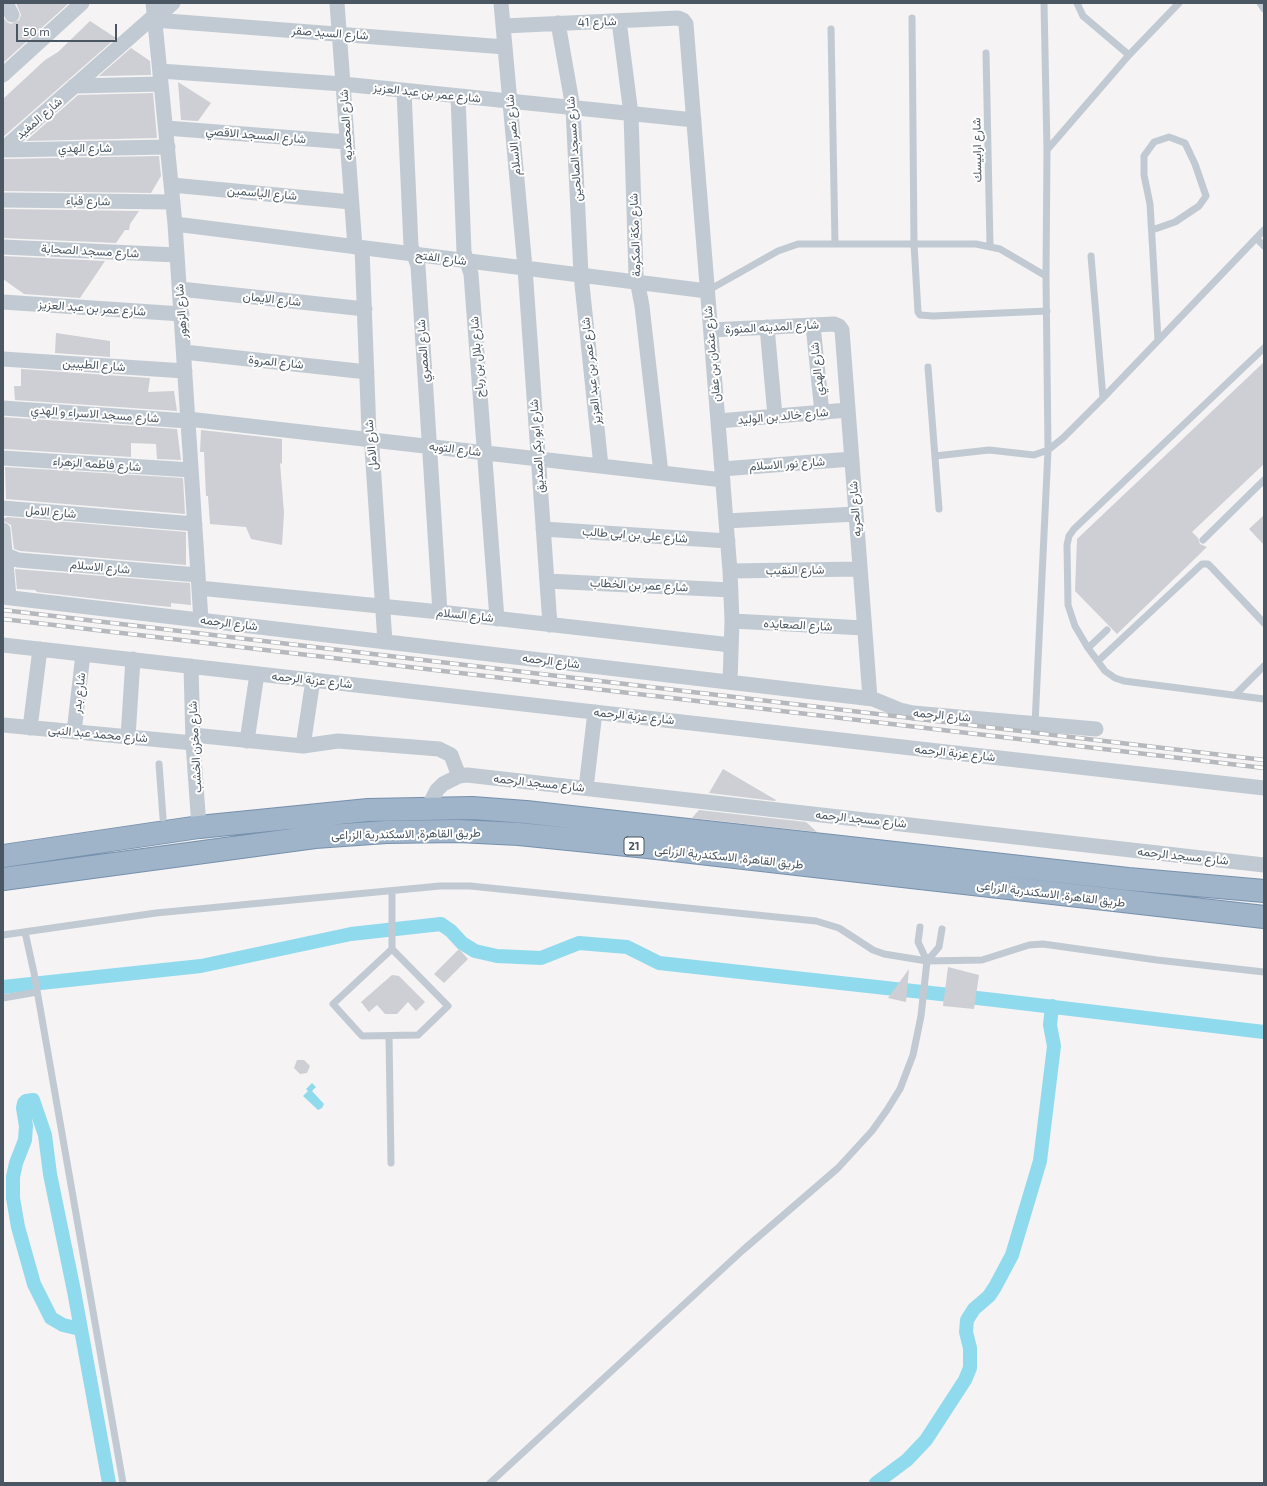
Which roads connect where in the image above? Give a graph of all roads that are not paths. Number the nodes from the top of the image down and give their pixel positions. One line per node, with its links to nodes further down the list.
1 (82, 3): 21 (street)
2 (173, 3): 10 (street, شارع المفيد)
3 (337, 3): 17 (street, شارع المحمديه)
4 (500, 3): 14 (street, شارع نصر الاسلام)
5 (1044, 3): 35 (lane)
6 (1077, 3): 20 (lane)
7 (1179, 3): 20 (lane)
8 (1260, 3): 9 (lane)
9 (1264, 9)
10 (154, 13): 17 (street, شارع السيد صقر); 22 (street, شارع الزهور); 24 (street, شارع المفيد)
11 (912, 18): 45 (lane)
12 (619, 20): 13 (street, شارع 41); 15 (street, شارع 41); 29 (street, شارع مكة المكرمة)
13 (558, 23): 14 (street, شارع 41); 28 (street, شارع مسجد الصالحين)
14 (503, 26): 18 (street, شارع نصر الاسلام)
15 (687, 27): 30 (street, شارع عثمان بن عفان)
16 (831, 29): 44 (lane)
17 (339, 34): 18 (street, شارع السيد صقر); 23 (street, شارع المحمديه)
18 (505, 47): 27 (street, شارع نصر الاسلام)
19 (986, 53): 46 (lane, شارع ارابيسك)
20 (1129, 55): 35 (lane)
21 (3, 75)
22 (160, 77): 23 (street, شارع عمر بن عبد العزيز); 24 (street); 31 (street, شارع الزهور)
23 (343, 84): 25 (street, شارع عمر بن عبد العزيز); 32 (street, شارع المحمديه)
24 (74, 86): 34 (street, شارع المفيد)
25 (404, 90): 26 (street, شارع عمر بن عبد العزيز); 50 (street, شارع المصري)
26 (458, 96): 27 (street, شارع عمر بن عبد العزيز); 53 (street, شارع بلال بن رباح)
27 (510, 101): 28 (street, شارع عمر بن عبد العزيز); 54 (street, شارع نصر الاسلام)
28 (573, 108): 29 (street, شارع عمر بن عبد العزيز); 55 (street, شارع مسجد الصالحين)
29 (631, 114): 30 (street, شارع عمر بن عبد العزيز); 57 (street, شارع مكة المكرمة)
30 (694, 120): 59 (street, شارع عثمان بن عفان)
31 (166, 128): 32 (street, شارع المسجد الاقصي); 33 (street, شارع الزهور)
32 (347, 142): 39 (street, شارع المحمديه)
33 (168, 147): 34 (street, شارع الهدي); 36 (street, شارع الزهور)
34 (3, 149)
35 (1047, 150): 56 (lane)
36 (172, 185): 38 (street, شارع الزهور); 39 (street, شارع الياسمين)
37 (3, 200): 38 (street, شارع قباء)
38 (173, 202): 40 (street, شارع الزهور)
39 (352, 202): 49 (street, شارع المحمديه)
40 (175, 224): 49 (street, شارع الفتح); 51 (street, شارع الزهور)
41 (1152, 230): 41 (lane); 68 (lane)
42 (1264, 230): 43 (lane)
43 (1256, 238): 47 (lane); 68 (lane)
44 (836, 244): 45 (lane); 59 (lane)
45 (914, 244): 46 (lane); 62 (lane)
46 (990, 246): 56 (lane)
47 (1264, 246)
48 (3, 247): 51 (street, شارع مسجد الصحابة)
49 (359, 247): 50 (street, شارع الفتح); 61 (street, شارع الامل)
50 (413, 254): 53 (street, شارع الفتح); 83 (street, شارع المصري)
51 (177, 255): 58 (street, شارع الزهور)
52 (1091, 256): 75 (lane)
53 (466, 261): 54 (street, شارع الفتح); 85 (street, شارع بلال بن رباح)
54 (525, 268): 55 (street, شارع الفتح); 88 (street, شارع ابو بكر الصديق)
55 (581, 275): 57 (street, شارع الفتح); 90 (street, شارع عمر بن عبد العزيز)
56 (1046, 276): 62 (lane)
57 (637, 282): 59 (street, شارع الفتح); 92 (street, شارع مكة المكرمة)
58 (180, 289): 61 (street, شارع الايمان); 63 (street, شارع الزهور)
59 (707, 291): 67 (street, شارع عثمان بن عفان)
60 (3, 302): 63 (street, شارع عمر بن عبد العزيز)
61 (365, 309): 74 (street, شارع الامل)
62 (1047, 311): 84 (lane)
63 (182, 314): 70 (street, شارع الزهور)
64 (834, 324): 65 (street, شارع المدينه المنورة); 77 (street, شارع الحريه)
65 (813, 325): 66 (street, شارع المدينه المنورة); 78 (street, شارع الهدي)
66 (767, 327): 67 (street, شارع المدينه المنورة); 79 (street)
67 (711, 330): 81 (street, شارع عثمان بن عفان)
68 (1158, 340): 75 (lane)
69 (1264, 348): 123 (lane)
70 (184, 352): 73 (street, شارع الزهور); 74 (street, شارع المروة)
71 (3, 359): 73 (street, شارع الطيبين)
72 (928, 367): 86 (lane)
73 (185, 371): 80 (street, شارع الزهور)
74 (367, 372): 82 (street, شارع الامل)
75 (1103, 398): 84 (lane)
76 (3, 408): 80 (street, شارع مسجد الاسراء و الهدي)
77 (848, 410): 78 (street, شارع خالد بن الوليد); 89 (street, شارع الحريه)
78 (822, 413): 79 (street, شارع خالد بن الوليد)
79 (775, 416): 81 (street, شارع خالد بن الوليد)
80 (188, 420): 82 (street, شارع التوبه); 91 (street, شارع الزهور)
81 (718, 421): 93 (street, شارع عثمان بن عفان)
82 (370, 439): 83 (street, شارع التوبه); 111 (street, شارع الامل)
83 (429, 446): 85 (street, شارع التوبه); 112 (street, شارع المصري)
84 (1048, 450): 86 (lane); 137 (lane)
85 (484, 453): 88 (street, شارع التوبه); 113 (street, شارع بلال بن رباح)
86 (935, 456): 96 (lane)
87 (3, 458): 91 (street, شارع فاطمه الزهراء)
88 (538, 459): 90 (street, شارع التوبه); 100 (street, شارع ابو بكر الصديق)
89 (852, 459): 93 (street, شارع نور الاسلام); 97 (street, شارع الحريه)
90 (602, 466): 92 (street, شارع التوبه)
91 (191, 470): 99 (street, شارع الزهور)
92 (661, 473): 93 (street, شارع التوبه)
93 (722, 475): 98 (street, شارع عثمان بن عفان)
94 (1264, 480): 102 (lane)
95 (3, 508): 99 (street, شارع الامل)
96 (939, 509)
97 (856, 514): 98 (street); 105 (street, شارع الحريه)
98 (726, 521): 103 (street, شارع عثمان بن عفان)
99 (195, 524): 108 (street, شارع الزهور)
100 (543, 529): 103 (street, شارع على بن ابى طالب); 107 (street, شارع ابو بكر الصديق)
101 (3, 530): 104 (street)
102 (1203, 540)
103 (728, 541): 106 (street, شارع عثمان بن عفان)
104 (4, 554): 108 (street, شارع الاسلام); 110 (street)
105 (860, 569): 106 (street, شارع النقيب); 118 (street, شارع الحريه)
106 (730, 571): 109 (street, شارع عثمان بن عفان)
107 (547, 581): 109 (street, شارع عمر بن الخطاب); 117 (street, شارع ابو بكر الصديق)
108 (198, 582): 111 (street, شارع السلام); 114 (street, شارع الزهور)
109 (731, 590): 115 (street, شارع عثمان بن عفان)
110 (6, 597): 114 (street, شارع الرحمه)
111 (383, 607): 112 (street, شارع السلام); 120 (street, شارع الامل)
112 (440, 612): 113 (street, شارع السلام)
113 (497, 619): 117 (street, شارع السلام)
114 (201, 620): 120 (street, شارع الرحمه)
115 (732, 621): 118 (street, شارع الصعايده); 122 (street, شارع عثمان بن عفان)
116 (1264, 623): 127 (lane)
117 (550, 625): 122 (street, شارع السلام)
118 (864, 628): 134 (street, شارع الحريه)
119 (1107, 630): 123 (lane)
120 (385, 642): 132 (street, شارع الرحمه)
121 (3, 645): 124 (street, شارع عزبة الرحمه)
122 (731, 645): 132 (street, شارع عثمان بن عفان)
123 (1088, 648): 127 (lane)
124 (40, 649): 125 (street, شارع عزبة الرحمه); 139 (street)
125 (83, 654): 126 (street, شارع عزبة الرحمه); 141 (street, شارع بدر)
126 (133, 659): 128 (street, شارع عزبة الرحمه); 142 (street)
127 (1098, 661): 133 (lane)
128 (192, 666): 130 (street, شارع عزبة الرحمه); 143 (street, شارع مخزن الخشب)
129 (1264, 666): 133 (lane)
130 (257, 674): 131 (street, شارع عزبة الرحمه); 144 (street)
131 (313, 680): 136 (street, شارع عزبة الرحمه); 145 (street)
132 (730, 682): 134 (street, شارع الرحمه)
133 (1234, 695): 135 (lane)
134 (870, 698): 137 (street, شارع الرحمه)
135 (1264, 698)
136 (595, 712): 148 (street); 149 (street, شارع عزبة الرحمه)
137 (1035, 724): 140 (street, شارع الرحمه)
138 (3, 725): 139 (street, شارع محمد عبد النبى)
139 (30, 728): 141 (street, شارع محمد عبد النبى)
140 (1096, 729)
141 (74, 732): 142 (street, شارع محمد عبد النبى)
142 (128, 737): 143 (street, شارع محمد عبد النبى)
143 (193, 739): 144 (street); 152 (street, شارع مخزن الخشب)
144 (246, 741): 145 (street)
145 (303, 746): 147 (street)
146 (159, 764): 151 (lane)
147 (459, 776): 148 (street, شارع مسجد الرحمه); 150 (street)
148 (586, 788): 154 (street, شارع مسجد الرحمه)
149 (1264, 788)
150 (427, 808): 152 (highway, طريق القاهرة, الاسكندرية الزراعى / 21); 157 (highway, طريق القاهرة, الاسكندرية الزراعى / 21)
151 (164, 818)
152 (199, 827): 153 (highway, طريق القاهرة, الاسكندرية الزراعى / 21)
153 (3, 856)
154 (1264, 865)
155 (3, 879): 158 (highway, طريق القاهرة, الاسكندرية الزراعى / 21)
156 (392, 891): 161 (lane); 163 (lane); 164 (lane)
157 (1264, 891)
158 (1264, 917)
159 (920, 926): 164 (lane)
160 (942, 929): 164 (lane)
161 (25, 932): 162 (lane); 166 (lane)
162 (3, 935)
163 (392, 949): 168 (lane); 168 (lane)
164 (927, 961): 165 (lane); 171 (lane)
165 (1264, 972)
166 (37, 992): 167 (lane); 170 (lane)
167 (3, 998)
168 (390, 1036): 169 (lane)
169 (392, 1163)
170 (123, 1483)
171 (490, 1483)

